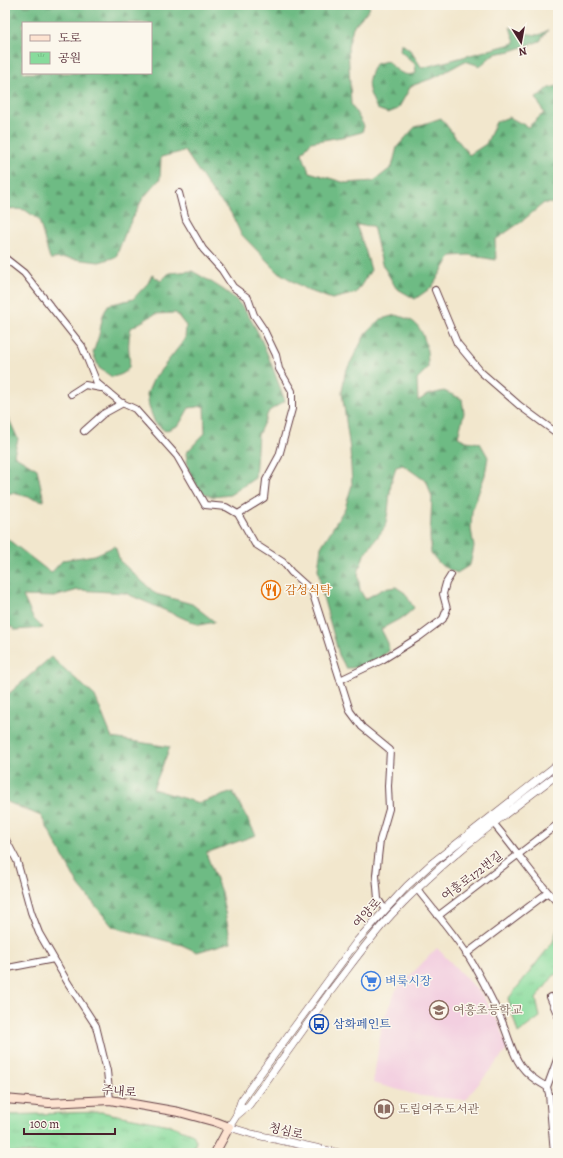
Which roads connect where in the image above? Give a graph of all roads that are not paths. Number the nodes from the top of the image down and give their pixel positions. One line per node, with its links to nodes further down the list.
1 (179, 193): 9 (street)
2 (5, 258): 4 (street)
3 (435, 290): 8 (street)
4 (102, 388): 5 (street); 6 (street)
5 (72, 394)
6 (123, 403): 7 (street); 9 (street)
7 (84, 431)
8 (558, 434)
9 (238, 514): 11 (street)
10 (451, 575): 11 (street)
11 (340, 680): 21 (street)
12 (558, 764): 21 (street, 여양로)
13 (558, 774): 14 (street, 여양로)
14 (494, 823): 17 (street); 18 (street, 여양로)
15 (558, 824): 17 (street, 여흥로172번길)
16 (5, 838): 25 (street)
17 (519, 854): 19 (street); 23 (street, 여흥로172번길)
18 (417, 889): 22 (street, 여양로); 23 (street, 여흥로172번길)
19 (547, 893): 20 (street); 24 (street)
20 (558, 904)
21 (385, 910): 22 (street); 33 (street, 여양로)
22 (391, 916): 33 (street, 여양로)
23 (438, 916): 24 (street, 여흥로172번길)
24 (466, 954): 30 (street, 여흥로172번길)
25 (54, 959): 26 (street); 32 (street)
26 (8, 968)
27 (550, 997): 28 (street)
28 (558, 1016)
29 (558, 1057): 30 (street)
30 (547, 1087): 37 (street)
31 (5, 1099): 32 (main road, 주내로)
32 (110, 1100): 34 (main road, 주내로)
33 (236, 1116): 34 (street, 여양로)
34 (229, 1127): 35 (main road, 여양로); 36 (street, 청심로)
35 (215, 1153)
36 (339, 1153)
37 (554, 1153)

